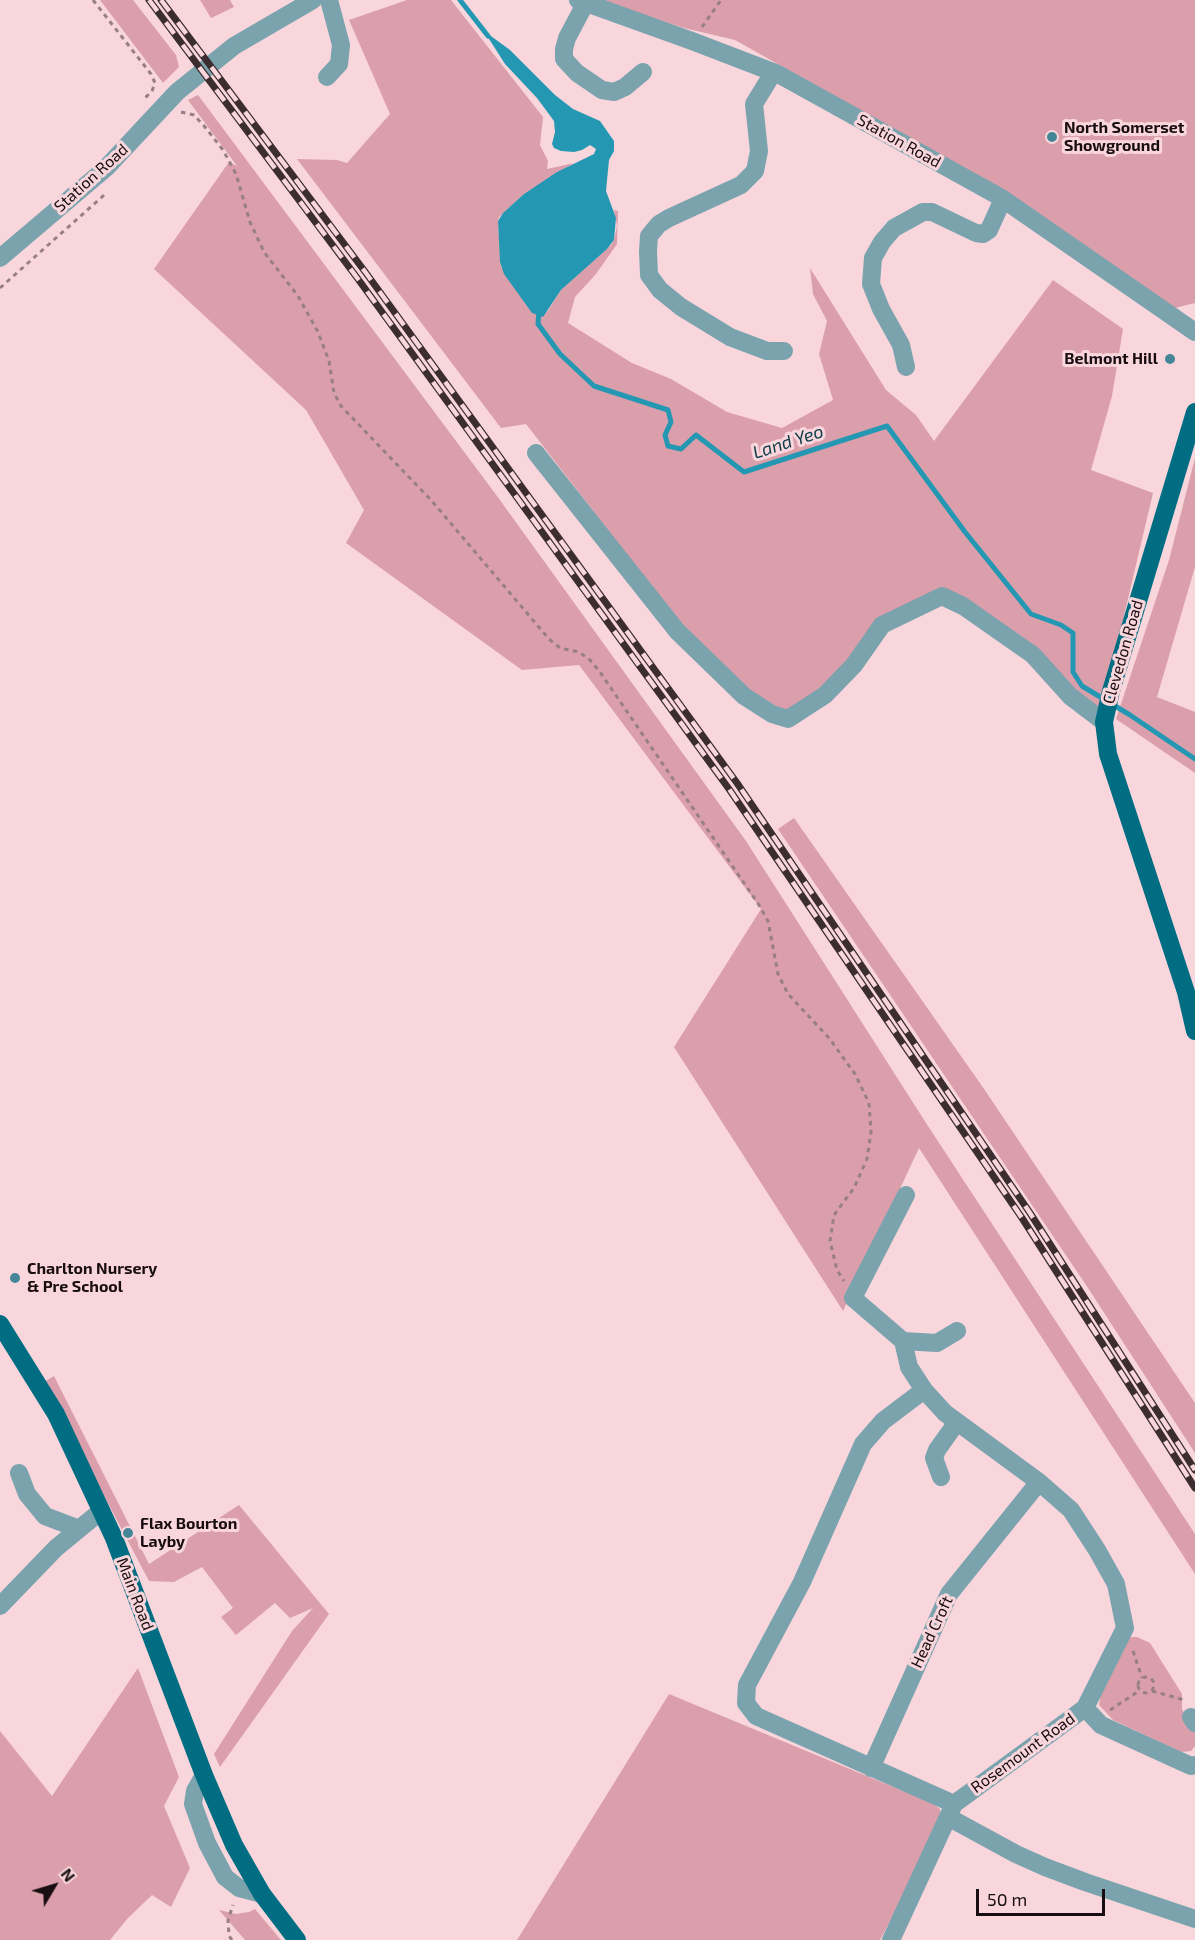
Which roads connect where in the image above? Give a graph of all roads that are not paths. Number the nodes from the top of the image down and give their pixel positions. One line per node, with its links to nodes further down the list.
1 (313, 0): 8 (street, Station Road)
2 (329, 0): 6 (street)
3 (581, 2): 4 (street); 5 (street, Station Road)
4 (643, 72)
5 (773, 73): 7 (street, Station Road); 10 (street)
6 (327, 78)
7 (1003, 199): 9 (street, Station Road); 11 (street)
8 (0, 258)
9 (1195, 332)
10 (784, 351)
11 (906, 367)
12 (1195, 412): 14 (main road, Clevedon Road)
13 (536, 453): 14 (street)
14 (1105, 717): 15 (main road, Clevedon Road)
15 (1195, 1031)
16 (906, 1195): 19 (street)
17 (0, 1324): 25 (main road, Main Road)
18 (957, 1331): 19 (street)
19 (903, 1341): 20 (street, Rosemount Road)
20 (924, 1390): 21 (street, Rosemount Road); 30 (street)
21 (957, 1422): 23 (street); 24 (street, Rosemount Road)
22 (19, 1473): 26 (street)
23 (941, 1477)
24 (1039, 1482): 28 (street, Rosemount Road); 30 (street, Head Croft)
25 (101, 1511): 26 (street); 31 (main road, Main Road)
26 (79, 1529): 27 (street)
27 (0, 1606)
28 (1090, 1713): 29 (street); 32 (street, Rosemount Road)
29 (1195, 1765)
30 (871, 1768): 32 (street)
31 (204, 1775): 33 (main road, Main Road); 33 (street)
32 (951, 1810): 34 (street); 36 (street, Rosemount Road)
33 (262, 1894): 35 (main road, Main Road)
34 (1195, 1919)
35 (292, 1934)
36 (891, 1940)

